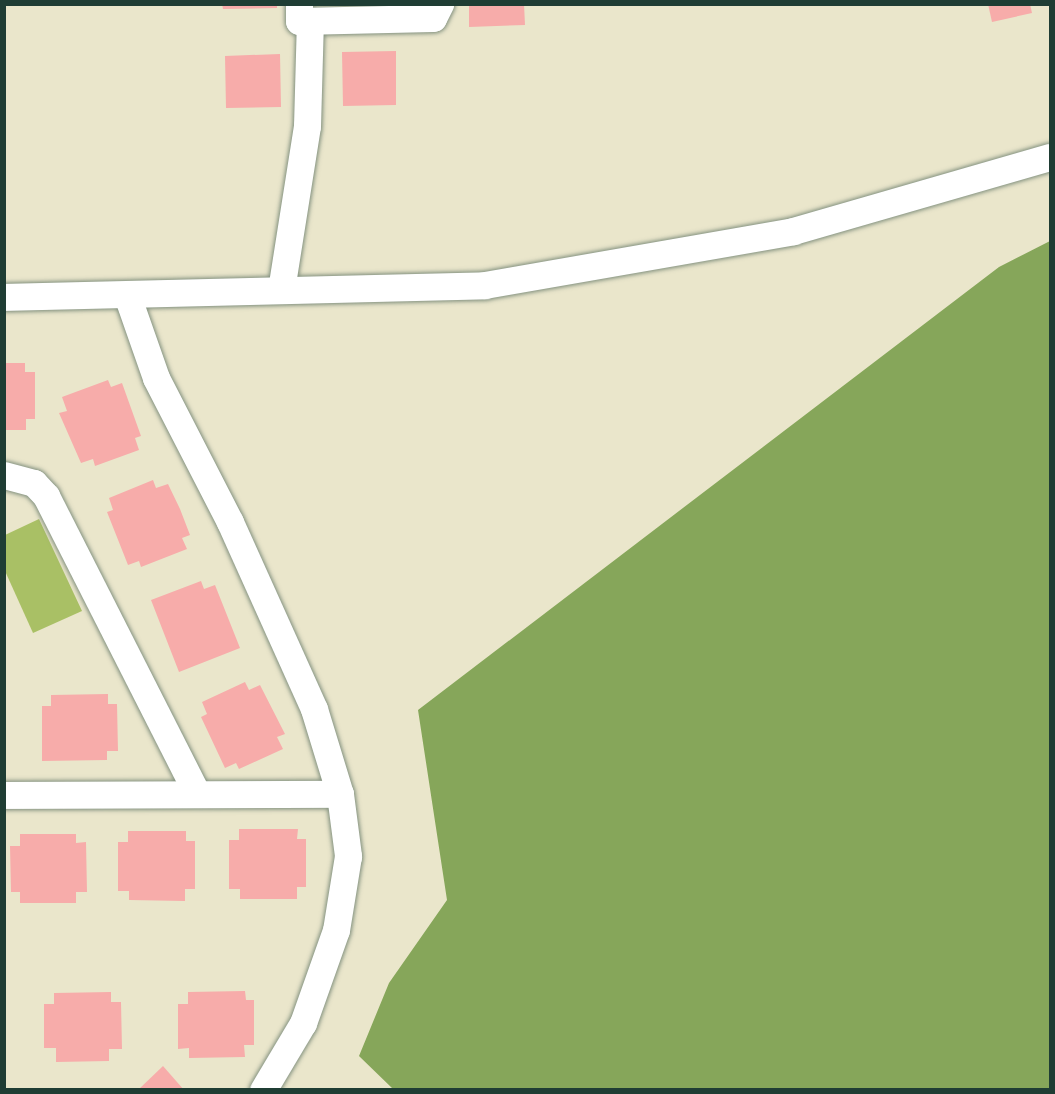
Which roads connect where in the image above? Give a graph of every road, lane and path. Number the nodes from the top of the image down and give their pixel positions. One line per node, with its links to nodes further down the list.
1 (440, 4): 2 (street)
2 (304, 13): 4 (street)
3 (1050, 157): 4 (street)
4 (281, 290): 5 (street)
5 (127, 295): 6 (street); 9 (street)
6 (4, 297)
7 (4, 475): 8 (street)
8 (197, 793): 9 (street); 10 (street)
9 (340, 794): 11 (street)
10 (4, 795)
11 (263, 1089)

